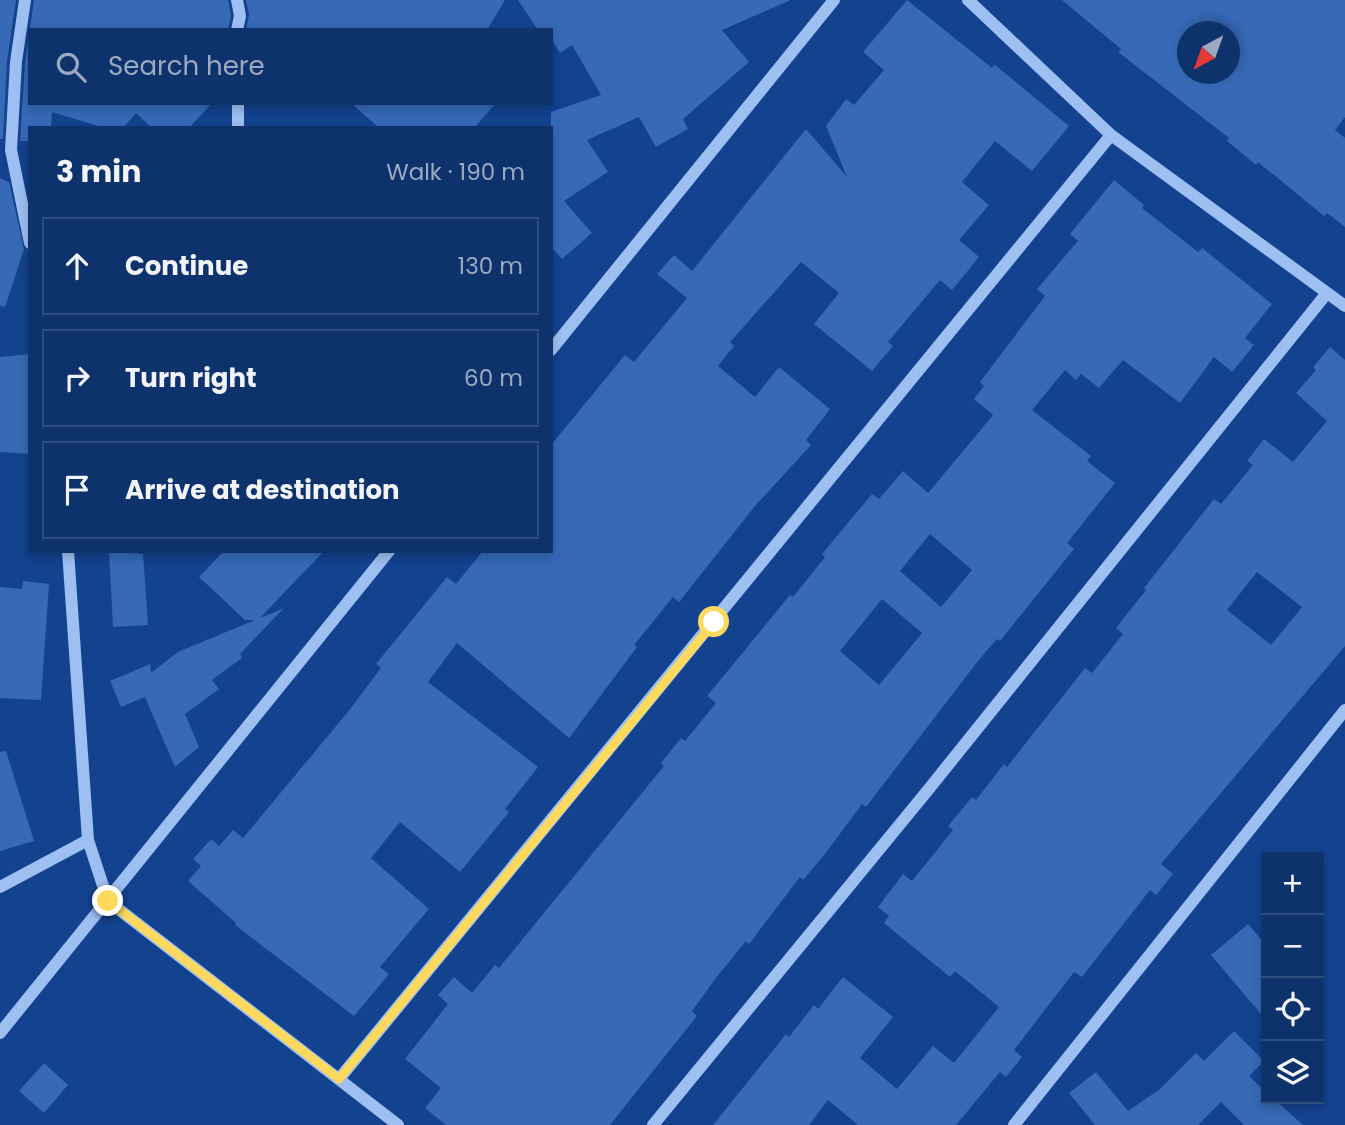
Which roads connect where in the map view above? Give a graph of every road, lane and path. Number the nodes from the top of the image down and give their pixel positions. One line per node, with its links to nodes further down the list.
1 (25, 0): 9 (street)
2 (237, 0): 5 (street)
3 (834, 0): 12 (street)
4 (968, 0): 8 (street)
5 (237, 28)
6 (238, 105): 7 (street)
7 (238, 126)
8 (1111, 135): 10 (street); 20 (street)
9 (28, 233)
10 (1327, 293): 11 (street); 22 (street)
11 (1345, 306)
12 (553, 348)
13 (68, 553): 16 (street)
14 (387, 553): 18 (street)
15 (1345, 710): 23 (street)
16 (88, 840): 17 (street); 18 (street)
17 (0, 887)
18 (108, 901): 19 (street); 20 (street)
19 (0, 1033)
20 (339, 1079): 21 (street)
21 (398, 1125)
22 (653, 1125)
23 (1014, 1125)

